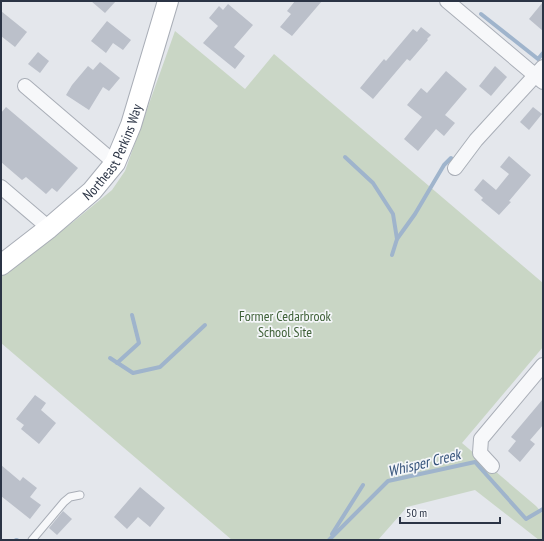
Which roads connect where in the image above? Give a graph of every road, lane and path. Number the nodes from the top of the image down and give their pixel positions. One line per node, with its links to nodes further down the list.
1 (168, 1): 5 (main road, Northeast Perkins Way)
2 (447, 1): 3 (street)
3 (540, 74): 6 (street)
4 (25, 86): 5 (street)
5 (115, 163): 8 (main road, Northeast Perkins Way)
6 (455, 168)
7 (1, 187): 8 (street)
8 (49, 228): 9 (main road, Northeast Perkins Way)
9 (1, 265)
10 (543, 365): 11 (street)
11 (492, 466)
12 (80, 495): 13 (lane)
13 (32, 540)

